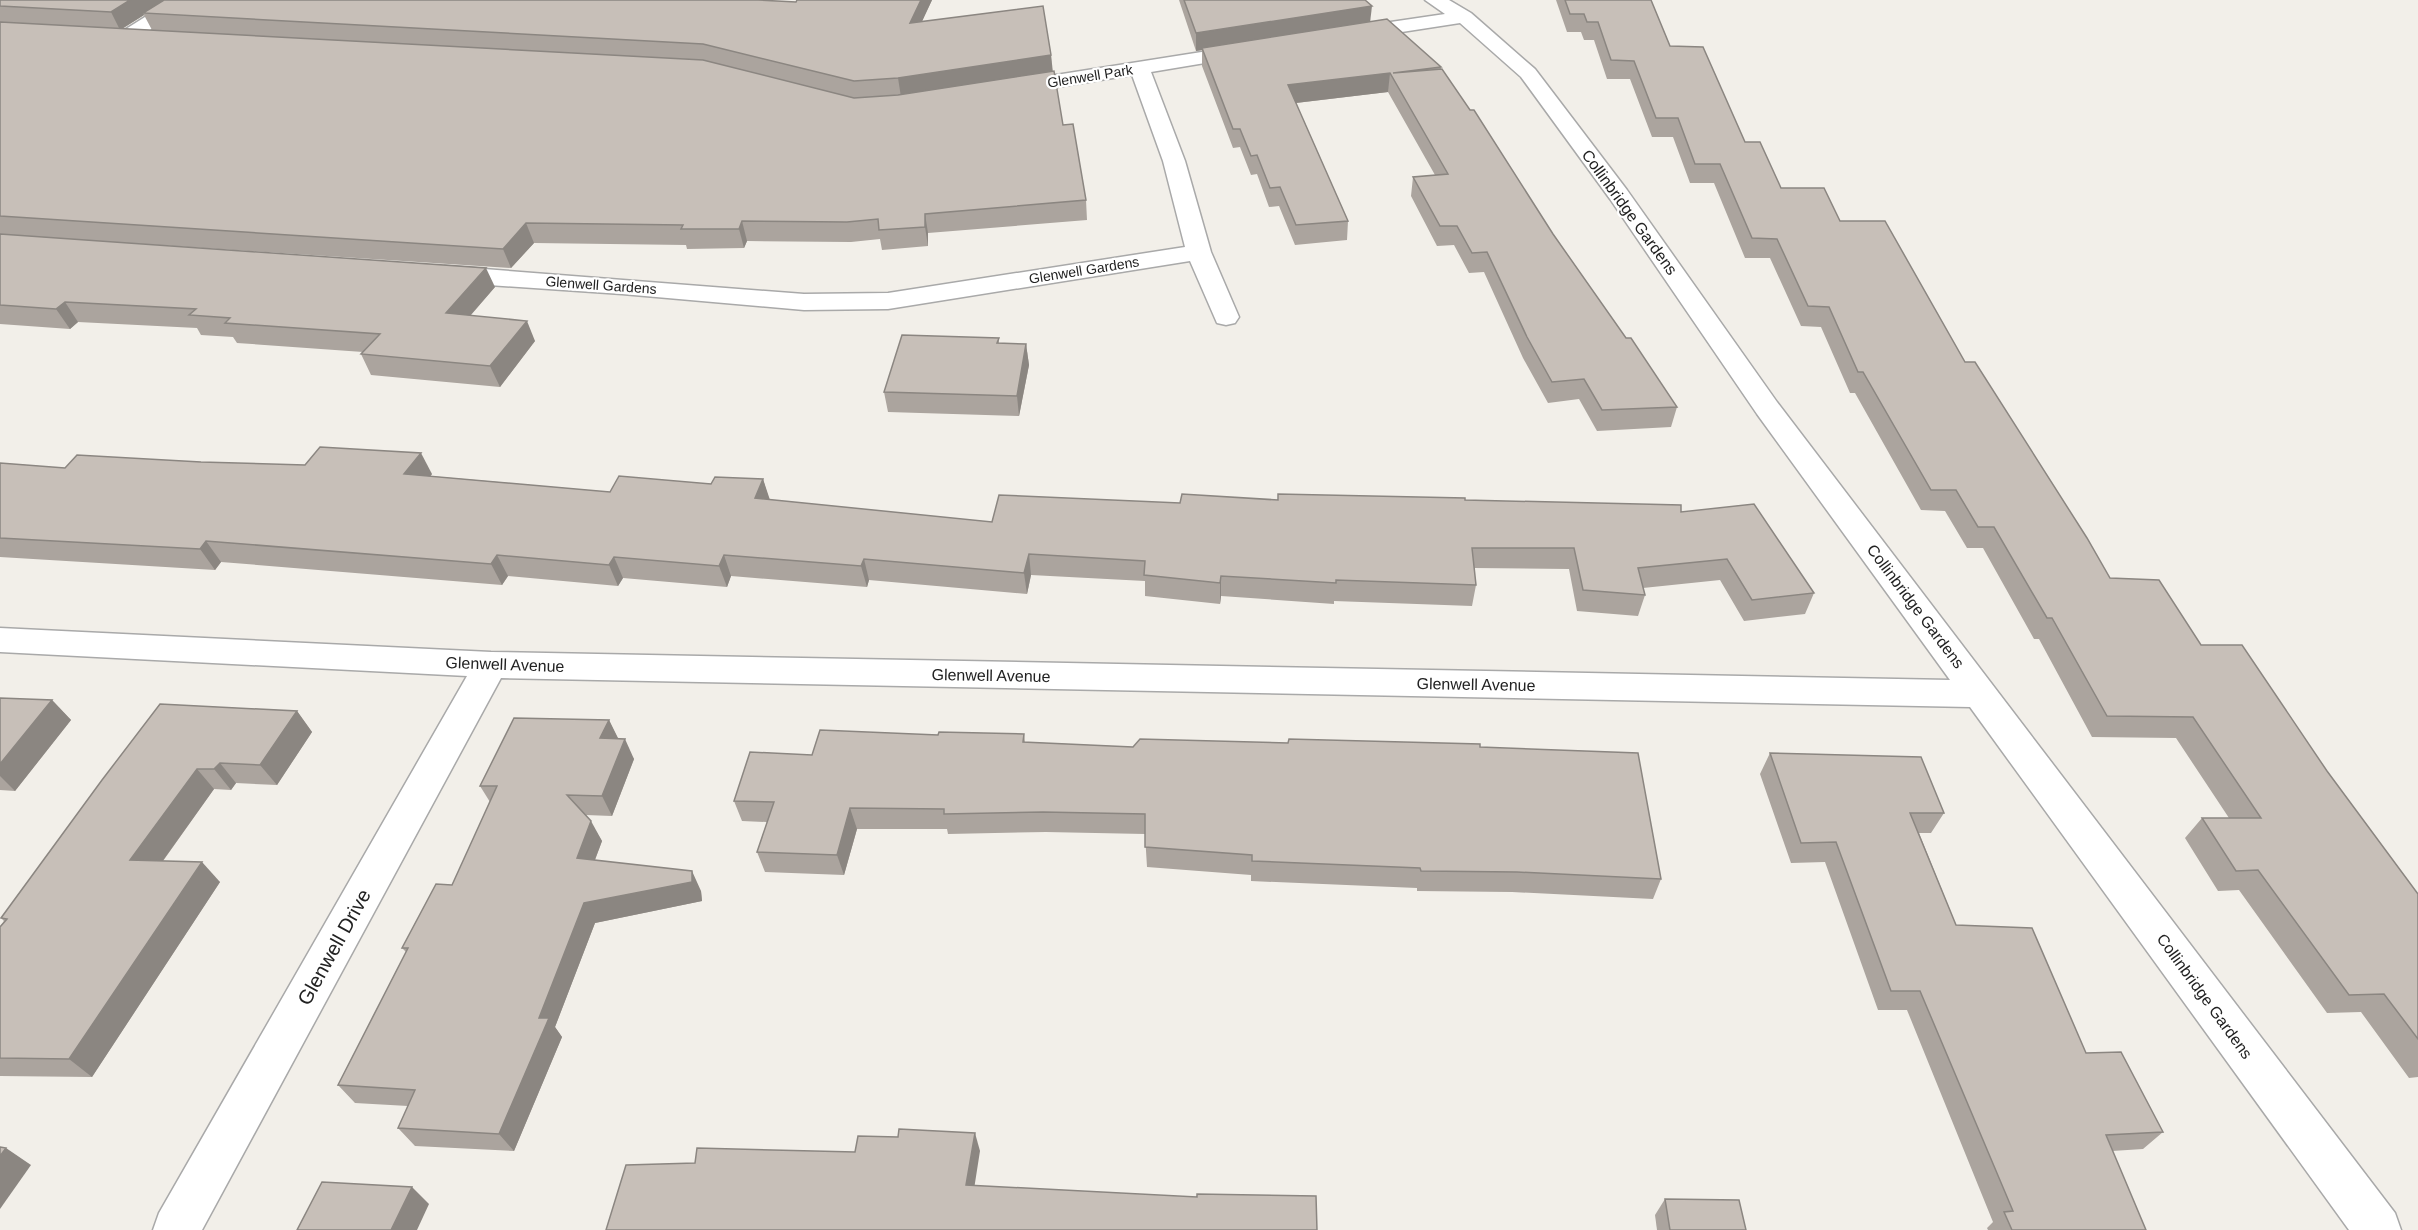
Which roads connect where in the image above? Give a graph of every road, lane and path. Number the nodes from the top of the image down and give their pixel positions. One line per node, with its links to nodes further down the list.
1 (185, 0): 6 (street)
2 (1435, 0): 3 (street, Collinbridge Gardens)
3 (1464, 17): 5 (street); 16 (street, Collinbridge Gardens)
4 (102, 37): 6 (street)
5 (1333, 37)
6 (125, 38): 7 (street)
7 (160, 40)
8 (1265, 48): 9 (street, Glenwell Park)
9 (1140, 69): 10 (street, Glenwell Park); 11 (street)
10 (992, 92)
11 (1198, 252): 12 (street, Glenwell Gardens); 13 (street)
12 (419, 273)
13 (1226, 317)
14 (0, 640): 15 (street, Glenwell Avenue)
15 (491, 665): 16 (street, Glenwell Avenue); 17 (street, Glenwell Drive)
16 (1982, 694): 18 (street, Collinbridge Gardens)
17 (176, 1230)
18 (2378, 1230)

